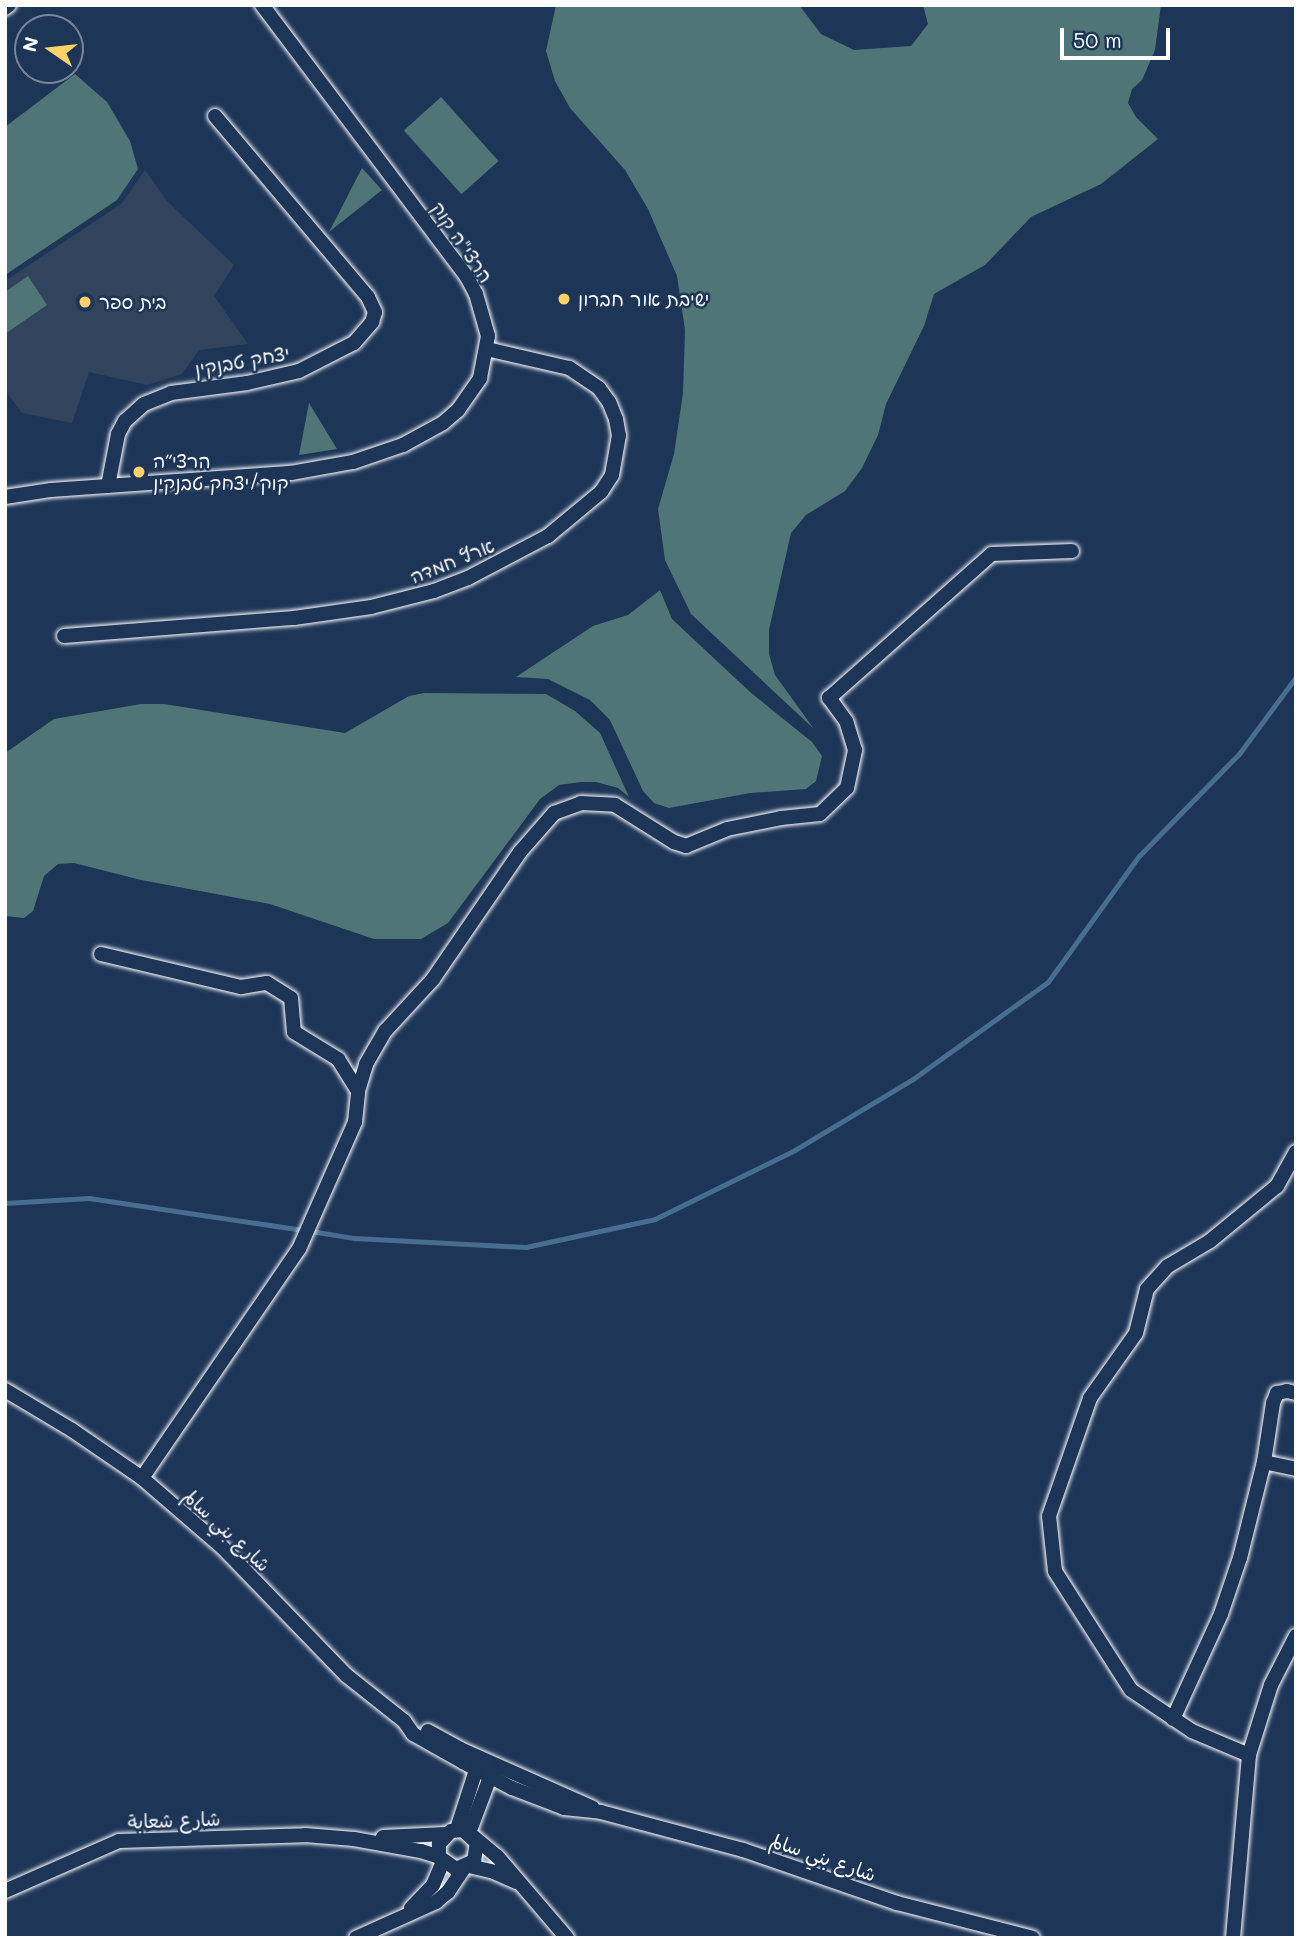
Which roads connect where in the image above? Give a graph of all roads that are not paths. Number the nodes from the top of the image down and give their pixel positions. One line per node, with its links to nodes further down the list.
1 (262, 5): 3 (street, הרצי"ה קוק)
2 (215, 116): 4 (street, יצחק טבנקין)
3 (487, 349): 4 (street, הרצי"ה קוק); 7 (street, ארץ חמדה)
4 (108, 486): 5 (street, הרצי"ה קוק)
5 (5, 497)
6 (1072, 551): 9 (street)
7 (64, 636)
8 (100, 954): 9 (street)
9 (358, 1091): 15 (street)
10 (1296, 1152): 17 (street)
11 (5, 1390): 15 (street, شارع بني سالم)
12 (1296, 1393): 13 (street)
13 (1264, 1462): 14 (street); 17 (street)
14 (1296, 1469)
15 (142, 1478): 19 (street, شارع بني سالم)
16 (1296, 1636): 18 (street)
17 (1173, 1718): 18 (street)
18 (1249, 1755): 30 (street)
19 (485, 1769): 20 (street); 29 (street, شارع بني سالم)
20 (461, 1833): 21 (street); 22 (street); 23 (street); 24 (street)
21 (354, 1839): 22 (street); 25 (street, شارع شعابة)
22 (441, 1859): 23 (street); 26 (street)
23 (467, 1867): 24 (street); 26 (street)
24 (518, 1883): 28 (street)
25 (5, 1891)
26 (392, 1921): 27 (street)
27 (356, 1938)
28 (567, 1938)
29 (1033, 1938)
30 (1233, 1938)

